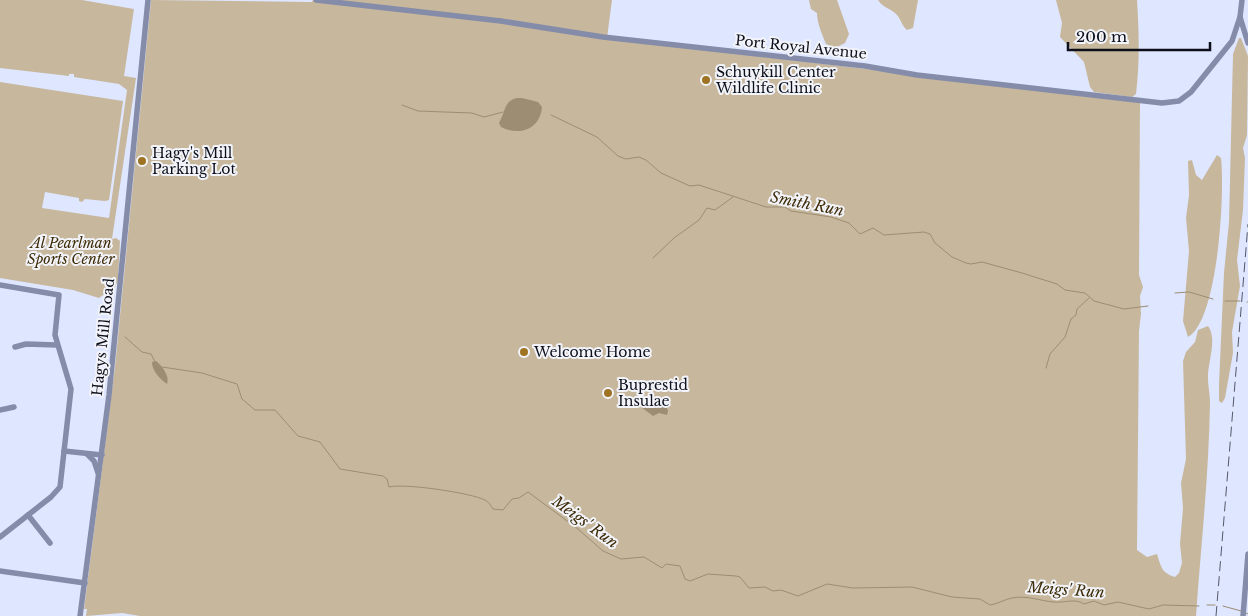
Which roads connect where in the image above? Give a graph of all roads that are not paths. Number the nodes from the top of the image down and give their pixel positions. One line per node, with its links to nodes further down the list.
1 (148, 0): 13 (street, Hagys Mill Road)
2 (316, 0): 4 (street, Port Royal Avenue)
3 (1242, 0): 4 (street)
4 (1240, 17): 5 (street)
5 (1248, 43)
6 (0, 285): 7 (street)
7 (57, 345): 8 (street); 11 (street)
8 (15, 347)
9 (14, 407): 10 (street)
10 (0, 410)
11 (64, 451): 12 (street); 15 (street)
12 (87, 454): 13 (street); 14 (street)
13 (102, 455): 14 (street, Hagys Mill Road)
14 (99, 477): 20 (street, Hagys Mill Road)
15 (28, 516): 16 (street); 17 (street)
16 (0, 537)
17 (50, 543)
18 (1248, 554): 22 (street)
19 (0, 571): 20 (street)
20 (85, 583): 21 (street, Hagys Mill Road)
21 (80, 616)
22 (1244, 616)

